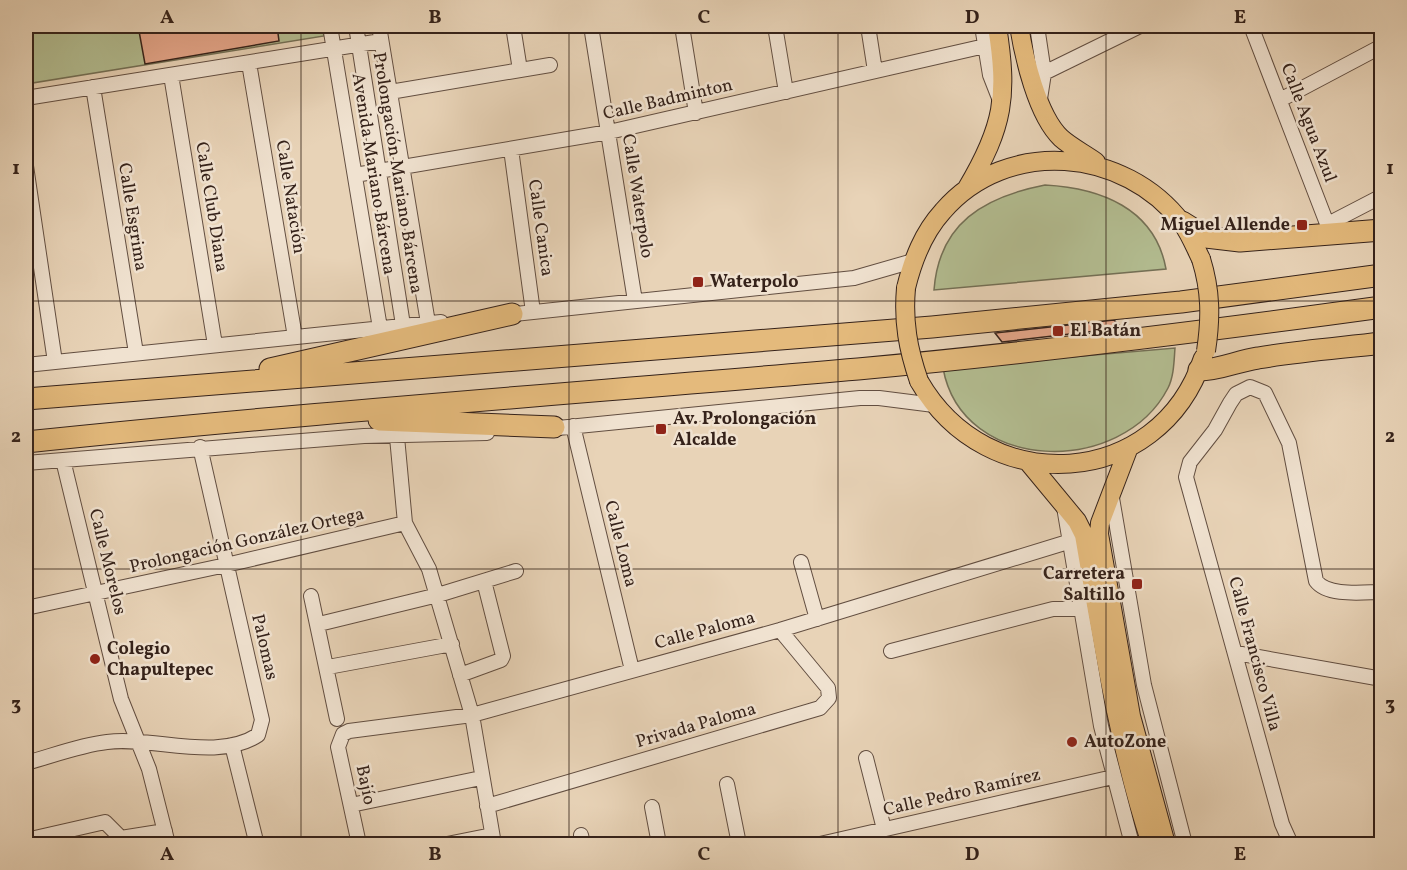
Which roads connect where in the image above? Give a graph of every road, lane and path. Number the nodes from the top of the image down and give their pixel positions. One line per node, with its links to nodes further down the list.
1 (330, 26): 19 (street, Avenida Mariano Bárcena)
2 (356, 26): 16 (street, Prolongación Mariano Bárcena)
3 (379, 26): 15 (street, Prolongación Mariano Bárcena)
4 (513, 26): 22 (street)
5 (591, 26): 34 (street, Calle Waterpolo)
6 (682, 26): 33 (street)
7 (776, 26): 28 (street)
8 (868, 26): 23 (street)
9 (982, 26): 17 (street)
10 (997, 26): 32 (main road)
11 (1019, 26): 30 (main road)
12 (1037, 26): 24 (street)
13 (1140, 26): 24 (street)
14 (1251, 26): 31 (street, Calle Agua Azul)
15 (381, 41): 16 (street); 27 (street, Prolongación Mariano Bárcena)
16 (359, 45): 19 (street); 38 (street, Prolongación Mariano Bárcena)
17 (986, 46): 23 (street, Calle Badminton); 32 (street)
18 (1382, 46): 31 (street)
19 (334, 49): 20 (street); 40 (street, Avenida Mariano Bárcena)
20 (249, 63): 25 (street); 56 (street, Calle Natación)
21 (550, 65): 22 (street)
22 (520, 70): 27 (street)
23 (875, 71): 28 (street, Calle Badminton)
24 (1044, 73): 30 (street)
25 (171, 75): 26 (street); 58 (street, Calle Club Diana)
26 (93, 87): 29 (street); 59 (street, Calle Esgrima)
27 (390, 92): 37 (street, Prolongación Mariano Bárcena)
28 (786, 92): 33 (street, Calle Badminton)
29 (26, 98)
30 (1040, 99): 36 (main road)
31 (1280, 100): 44 (street, Calle Agua Azul)
32 (1001, 103): 41 (main road)
33 (696, 113): 34 (street, Calle Badminton)
34 (609, 132): 35 (street, Calle Badminton); 49 (street, Calle Waterpolo)
35 (511, 149): 37 (street, Calle Badminton); 51 (street, Calle Canica)
36 (1102, 166): 41 (main road); 43 (main road)
37 (402, 167): 38 (street, Calle Badminton); 53 (street, Prolongación Mariano Bárcena)
38 (379, 171): 40 (street, Calle Badminton); 54 (street, Prolongación Mariano Bárcena)
39 (26, 174): 46 (street)
40 (355, 175): 55 (street, Avenida Mariano Bárcena)
41 (966, 189): 47 (main road)
42 (1382, 196): 44 (street)
43 (1182, 222): 44 (highway); 60 (main road, bridge)
44 (1329, 229): 45 (highway)
45 (1382, 230)
46 (32, 252): 61 (street)
47 (913, 261): 49 (street); 65 (main road, bridge)
48 (1382, 275): 63 (highway)
49 (635, 302): 51 (street)
50 (1382, 307): 66 (highway)
51 (533, 312): 52 (street)
52 (512, 314): 53 (street); 63 (highway)
53 (428, 323): 54 (street)
54 (403, 326): 55 (street)
55 (380, 328): 56 (street)
56 (295, 337): 58 (street)
57 (1381, 344): 60 (highway)
58 (215, 345): 59 (street)
59 (136, 353): 61 (street)
60 (1202, 360): 71 (main road)
61 (55, 362): 62 (street)
62 (26, 364)
63 (206, 384): 64 (highway)
64 (26, 399)
65 (934, 405): 67 (street); 74 (main road)
66 (258, 417): 67 (highway); 69 (highway)
67 (563, 427): 68 (street); 96 (street, Calle Loma)
68 (397, 437): 70 (street); 77 (street)
69 (26, 442)
70 (200, 447): 72 (street); 80 (street)
71 (1130, 447): 74 (main road); 75 (main road)
72 (63, 460): 73 (street); 84 (street, Calle Morelos)
73 (26, 463)
74 (1029, 463): 76 (main road)
75 (1112, 498): 124 (main road); 125 (street)
76 (1064, 505): 78 (street); 123 (main road)
77 (405, 523): 80 (street, Prolongación González Ortega); 85 (street)
78 (1071, 541): 88 (street); 89 (street, Calle Paloma)
79 (801, 562): 89 (street)
80 (226, 566): 84 (street, Prolongación González Ortega); 103 (street, Palomas)
81 (516, 571): 82 (street)
82 (484, 580): 85 (street); 97 (street)
83 (1382, 592): 94 (street, Calle Francisco Villa)
84 (97, 594): 87 (street, Prolongación González Ortega); 102 (street, Calle Morelos)
85 (438, 595): 90 (street); 92 (street)
86 (311, 596): 90 (street)
87 (26, 608)
88 (1081, 609): 93 (street); 106 (street)
89 (817, 619): 91 (street, Calle Paloma)
90 (319, 624): 95 (street)
91 (780, 630): 96 (street, Calle Paloma); 110 (street, Privada Paloma)
92 (452, 644): 95 (street); 97 (street)
93 (891, 651)
94 (1236, 653): 98 (street); 126 (street, Calle Francisco Villa)
95 (327, 666): 100 (street)
96 (632, 670): 99 (street, Calle Paloma)
97 (460, 675): 99 (street)
98 (1382, 679)
99 (472, 715): 101 (street, Calle Paloma); 107 (street)
100 (338, 719)
101 (343, 734): 109 (street, Bajío)
102 (139, 740): 103 (street); 105 (street); 114 (street, Calle Morelos)
103 (232, 745): 113 (street)
104 (866, 759): 112 (street)
105 (26, 762)
106 (1113, 777): 112 (street, Calle Pedro Ramírez); 122 (street)
107 (481, 778): 109 (street); 110 (street)
108 (728, 784): 120 (street)
109 (351, 805): 117 (street, Bajío)
110 (487, 806): 116 (street)
111 (652, 807): 119 (street)
112 (884, 829): 121 (street, Calle Pedro Ramírez)
113 (255, 837)
114 (166, 838): 115 (street)
115 (26, 840)
116 (493, 840): 118 (street)
117 (359, 844)
118 (447, 844)
119 (659, 844)
120 (739, 844)
121 (820, 844)
122 (1132, 844)
123 (1151, 844)
124 (1166, 844)
125 (1185, 844)
126 (1291, 844)

